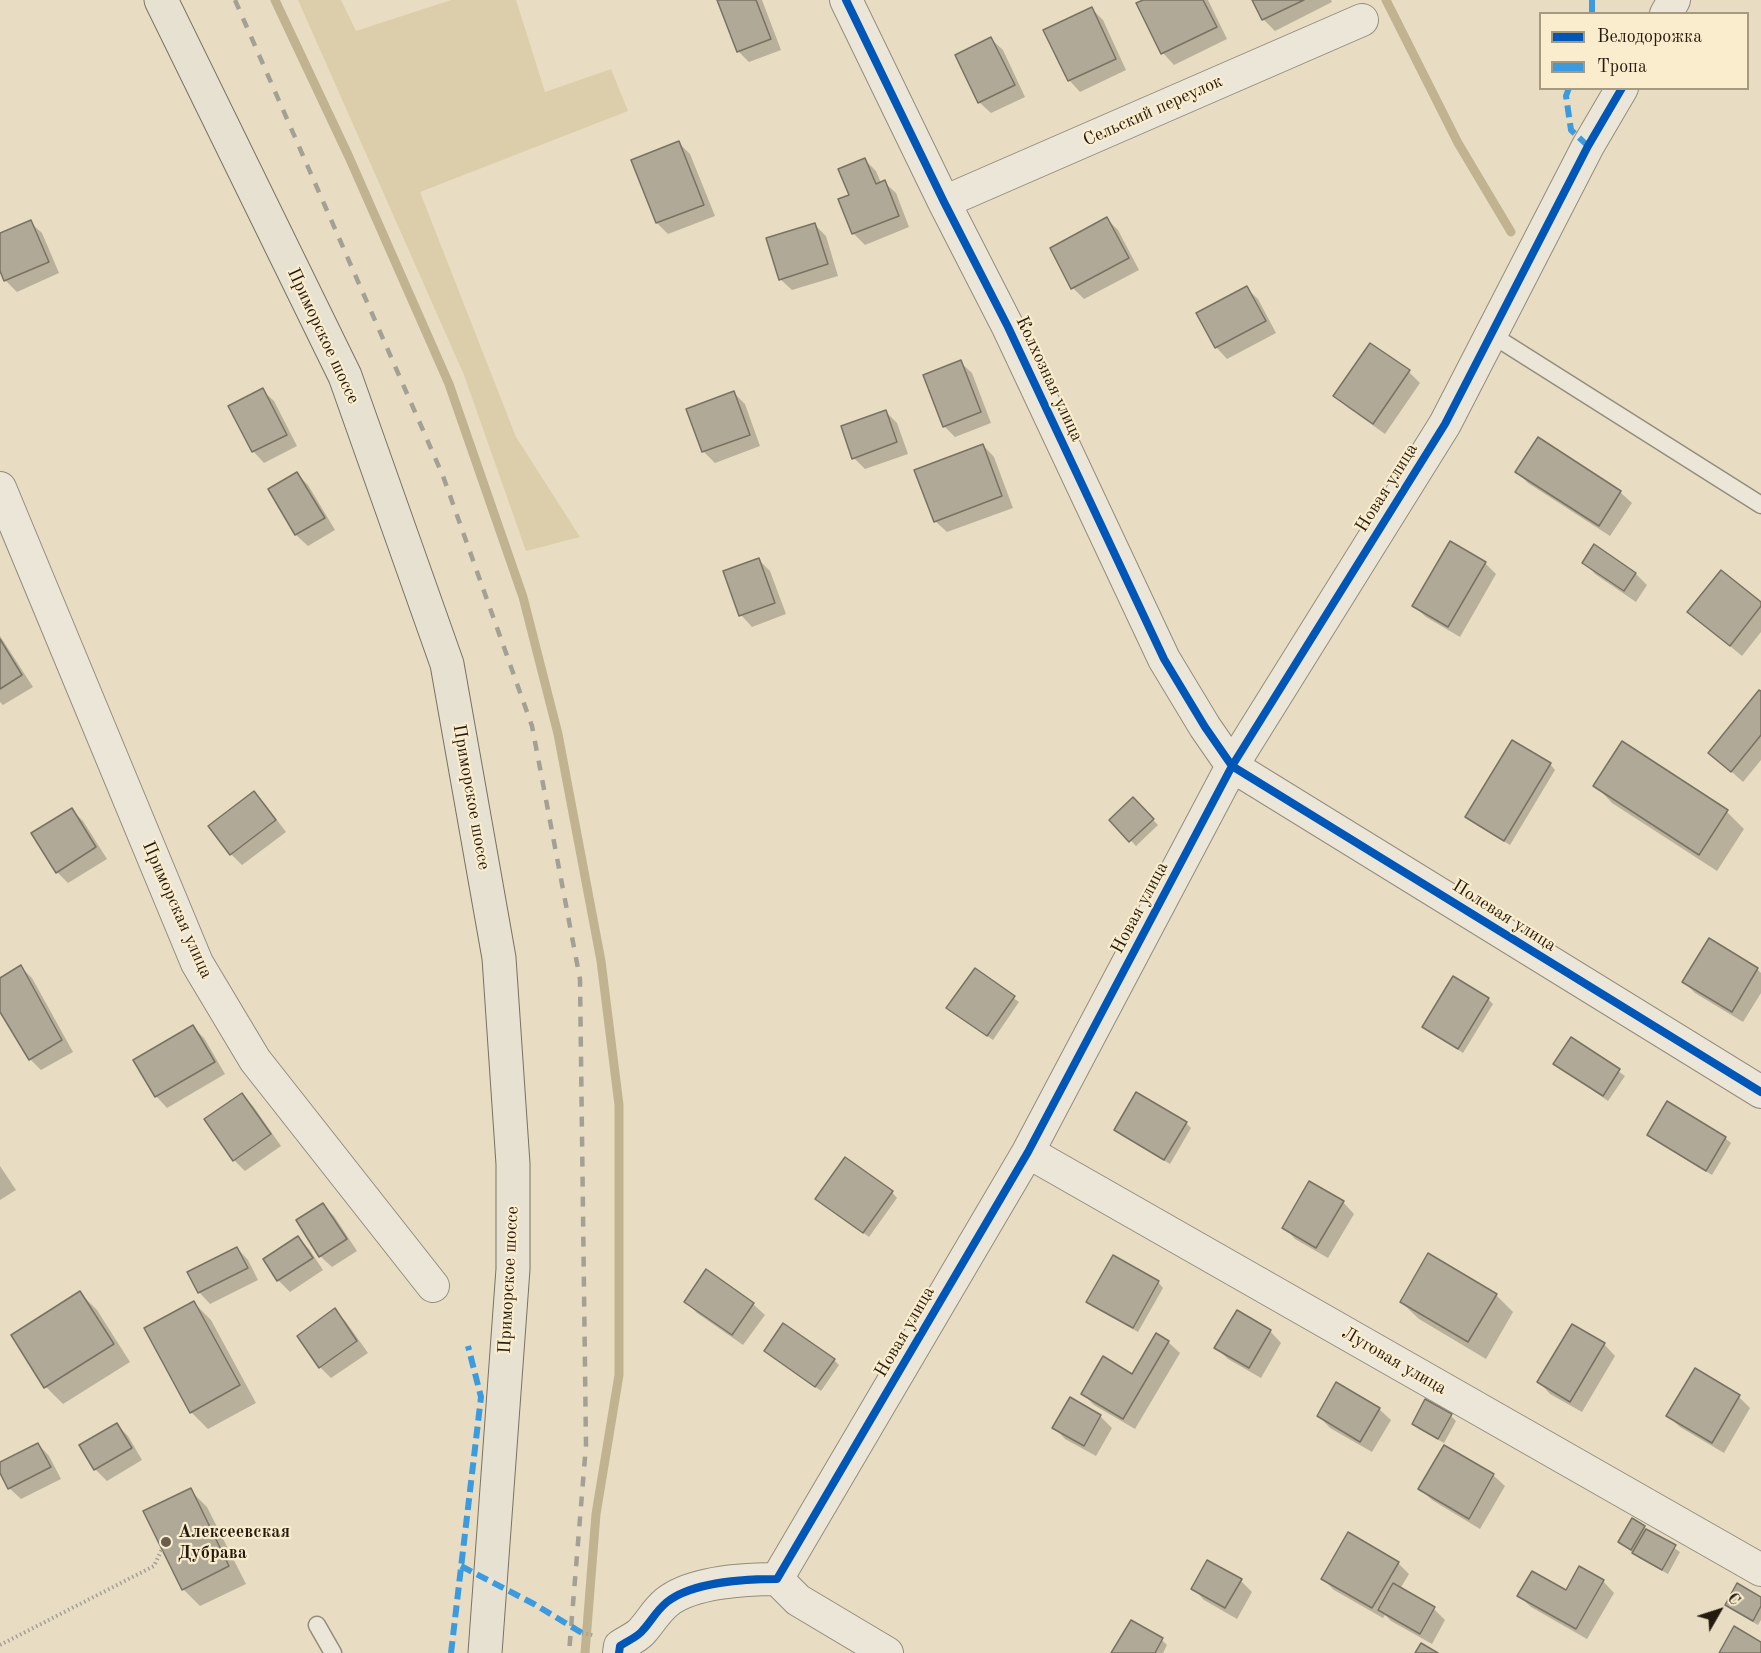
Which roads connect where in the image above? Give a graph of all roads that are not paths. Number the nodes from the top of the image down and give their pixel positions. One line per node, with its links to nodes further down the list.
1 (160, 0): 17 (main road, Приморское шоссе)
2 (846, 0): 5 (street, Колхозная улица)
3 (1362, 20): 5 (street, Сельский переулок)
4 (1621, 90): 6 (street, Новая улица)
5 (944, 202): 9 (street, Колхозная улица)
6 (1492, 335): 8 (lane); 9 (street, Новая улица)
7 (0, 488): 12 (street, Приморская улица)
8 (1761, 505)
9 (1232, 766): 10 (street, Полевая улица); 11 (street, Новая улица)
10 (1761, 1092)
11 (1028, 1152): 13 (street, Луговая улица); 14 (street, Новая улица)
12 (434, 1286)
13 (1761, 1570)
14 (777, 1579): 18 (street); 19 (street)
15 (317, 1625): 16 (lane)
16 (333, 1653)
17 (484, 1653)
18 (619, 1653)
19 (887, 1653)

